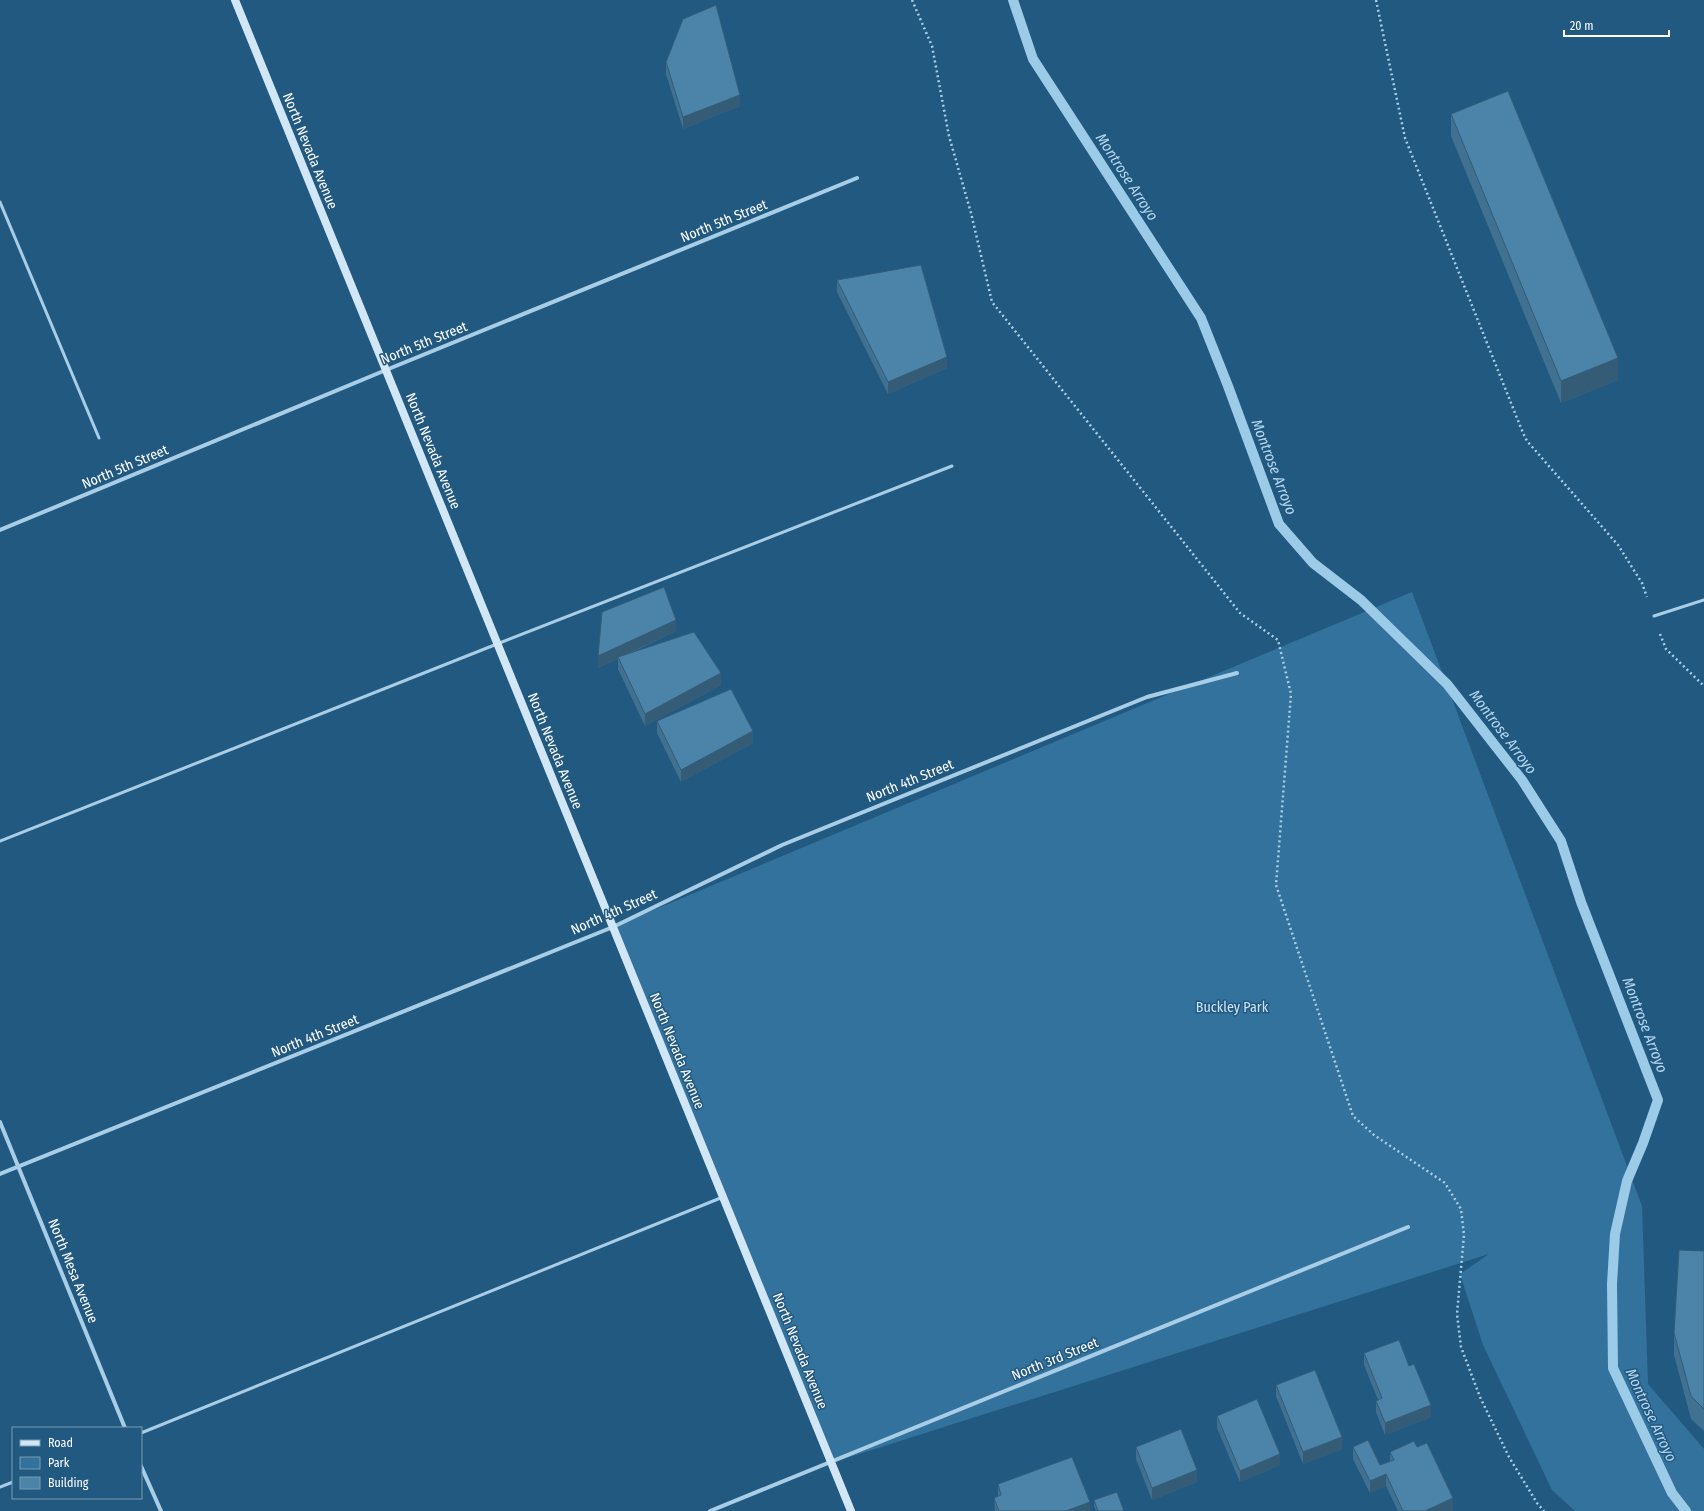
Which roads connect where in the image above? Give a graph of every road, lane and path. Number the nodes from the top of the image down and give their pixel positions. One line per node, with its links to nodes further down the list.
1 (235, 0): 6 (street, North Nevada Avenue)
2 (912, 0): 31 (path)
3 (1376, 0): 11 (path)
4 (857, 178): 6 (street, North 5th Street)
5 (0, 202): 7 (lane)
6 (386, 370): 9 (street, North 5th Street); 12 (street, North Nevada Avenue)
7 (99, 438)
8 (952, 466): 12 (lane)
9 (0, 530)
10 (1704, 600): 11 (lane)
11 (1654, 616): 14 (path)
12 (497, 644): 15 (lane); 16 (street, North Nevada Avenue)
13 (1237, 673): 16 (street, North 4th Street)
14 (1704, 686)
15 (0, 842)
16 (612, 927): 18 (street, North 4th Street); 20 (street, North Nevada Avenue)
17 (0, 1122): 18 (street, North Mesa Avenue)
18 (19, 1168): 19 (street, North 4th Street); 22 (street, North Mesa Avenue)
19 (0, 1174)
20 (723, 1197): 23 (lane); 24 (street, North Nevada Avenue)
21 (1408, 1226): 24 (street, North 3rd Street)
22 (125, 1427)
23 (142, 1433)
24 (831, 1463): 29 (street, North 3rd Street); 30 (street, North Nevada Avenue)
25 (142, 1468): 28 (street)
26 (12, 1482): 27 (lane)
27 (0, 1487)
28 (161, 1511)
29 (710, 1511)
30 (851, 1511)
31 (1544, 1511)

